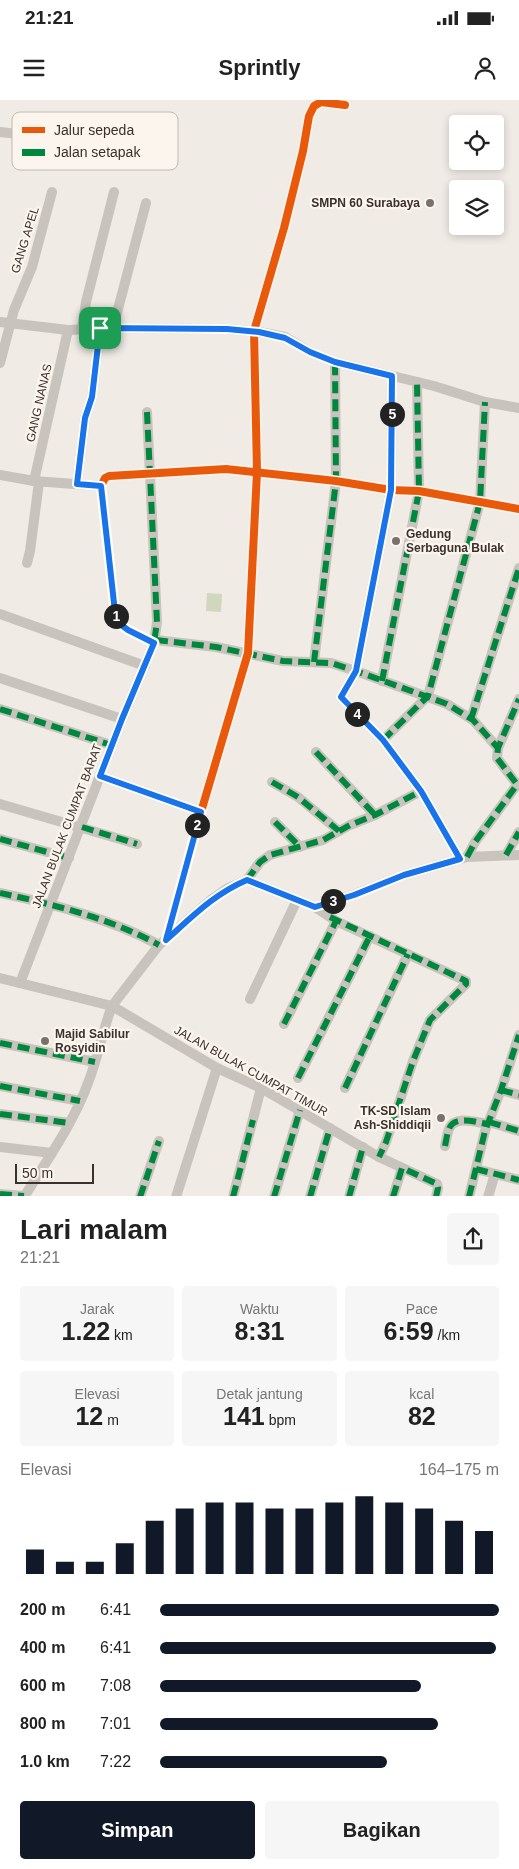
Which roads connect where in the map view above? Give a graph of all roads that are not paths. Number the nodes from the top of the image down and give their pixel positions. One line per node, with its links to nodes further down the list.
1 (345, 105): 10 (street)
2 (52, 192): 5 (street, GANG APEL)
3 (114, 192): 8 (street)
4 (146, 203): 7 (street)
5 (5, 322): 9 (street); 12 (street, GANG APEL)
6 (100, 328): 7 (street); 8 (street); 23 (street)
7 (113, 328): 10 (street)
8 (82, 329): 9 (street)
9 (68, 330): 21 (street, GANG NANAS)
10 (254, 331): 11 (street); 18 (street)
11 (335, 362): 13 (street); 22 (street)
12 (0, 363)
13 (392, 376): 14 (street); 25 (street)
14 (417, 382): 15 (street); 26 (street)
15 (486, 402): 16 (street); 27 (street)
16 (519, 408)
17 (147, 412): 19 (street, JALAN BULAK CUMPAT BARAT)
18 (258, 472): 19 (street); 22 (street); 33 (street)
19 (151, 474): 24 (street); 32 (street, JALAN BULAK CUMPAT BARAT)
20 (0, 475): 21 (street)
21 (36, 481): 23 (street); 29 (street, GANG NANAS)
22 (336, 481): 25 (street); 34 (street)
23 (77, 484): 24 (street)
24 (101, 486): 32 (street)
25 (391, 490): 26 (street); 36 (street)
26 (418, 491): 27 (street); 38 (street)
27 (480, 502): 28 (street); 39 (street)
28 (519, 509)
29 (26, 563)
30 (519, 568): 43 (street)
31 (0, 614): 35 (street)
32 (155, 642): 33 (street); 35 (street, JALAN BULAK CUMPAT BARAT)
33 (248, 654): 34 (street); 52 (street)
34 (314, 662): 36 (street)
35 (144, 666): 42 (street, JALAN BULAK CUMPAT BARAT)
36 (356, 671): 38 (street); 44 (street)
37 (0, 678): 42 (street)
38 (382, 681): 39 (street)
39 (428, 696): 43 (street); 44 (street)
40 (518, 703): 46 (street)
41 (0, 709): 45 (street)
42 (122, 719): 45 (street, JALAN BULAK CUMPAT BARAT)
43 (471, 719): 46 (street)
44 (383, 740): 50 (street)
45 (112, 745): 48 (street, JALAN BULAK CUMPAT BARAT)
46 (498, 748): 64 (street)
47 (316, 752): 53 (street)
48 (100, 776): 52 (street); 55 (street, JALAN BULAK CUMPAT BARAT)
49 (272, 782): 56 (street)
50 (421, 791): 53 (street); 64 (street)
51 (0, 804): 55 (street)
52 (201, 812): 72 (street)
53 (375, 815): 56 (street)
54 (275, 822): 60 (street)
55 (82, 827): 59 (street); 63 (street, JALAN BULAK CUMPAT BARAT)
56 (339, 831): 60 (street)
57 (519, 832): 61 (street)
58 (0, 839): 63 (street)
59 (137, 844)
60 (300, 847): 65 (street)
61 (506, 855): 62 (street); 64 (street)
62 (519, 855)
63 (69, 858): 68 (street, JALAN BULAK CUMPAT BARAT)
64 (464, 858): 69 (street)
65 (247, 880): 67 (street); 72 (street)
66 (0, 893): 68 (street)
67 (297, 900): 69 (street); 76 (street)
68 (51, 904): 72 (street); 75 (street, JALAN BULAK CUMPAT BARAT)
69 (315, 907): 70 (street)
70 (336, 922): 71 (street); 78 (street)
71 (370, 936): 73 (street); 83 (street)
72 (162, 942): 77 (street)
73 (408, 954): 86 (street); 101 (street)
74 (0, 978): 75 (street, JALAN BULAK CUMPAT TIMUR)
75 (20, 983): 77 (street, JALAN BULAK CUMPAT TIMUR)
76 (250, 999)
77 (112, 1006): 81 (street); 82 (street, JALAN BULAK CUMPAT TIMUR)
78 (284, 1024)
79 (519, 1035): 87 (street)
80 (0, 1043): 81 (street)
81 (95, 1062): 89 (street)
82 (217, 1068): 85 (street, JALAN BULAK CUMPAT TIMUR); 110 (street)
83 (298, 1078)
84 (0, 1086): 89 (street)
85 (261, 1088): 90 (street, JALAN BULAK CUMPAT TIMUR); 111 (street)
86 (345, 1088)
87 (501, 1090): 88 (street); 93 (street)
88 (519, 1095)
89 (80, 1101): 92 (street)
90 (300, 1110): 94 (street, JALAN BULAK CUMPAT TIMUR); 112 (street)
91 (0, 1114): 92 (street)
92 (69, 1123): 100 (street)
93 (487, 1126): 95 (street); 97 (street); 103 (street)
94 (330, 1128): 99 (street, JALAN BULAK CUMPAT TIMUR); 113 (street)
95 (519, 1130)
96 (159, 1141): 109 (street)
97 (445, 1146)
98 (0, 1147): 100 (street)
99 (363, 1147): 101 (street, JALAN BULAK CUMPAT TIMUR); 114 (street)
100 (52, 1153): 108 (street)
101 (379, 1157): 102 (street, JALAN BULAK CUMPAT TIMUR)
102 (402, 1168): 106 (street, JALAN BULAK CUMPAT TIMUR); 115 (street)
103 (476, 1169): 104 (street); 116 (street)
104 (495, 1174): 105 (street); 117 (street)
105 (519, 1180)
106 (437, 1192)
107 (0, 1194): 108 (street)
108 (24, 1196)
109 (140, 1196)
110 (176, 1196)
111 (233, 1196)
112 (274, 1196)
113 (310, 1196)
114 (349, 1196)
115 (393, 1196)
116 (469, 1196)
117 (488, 1196)

